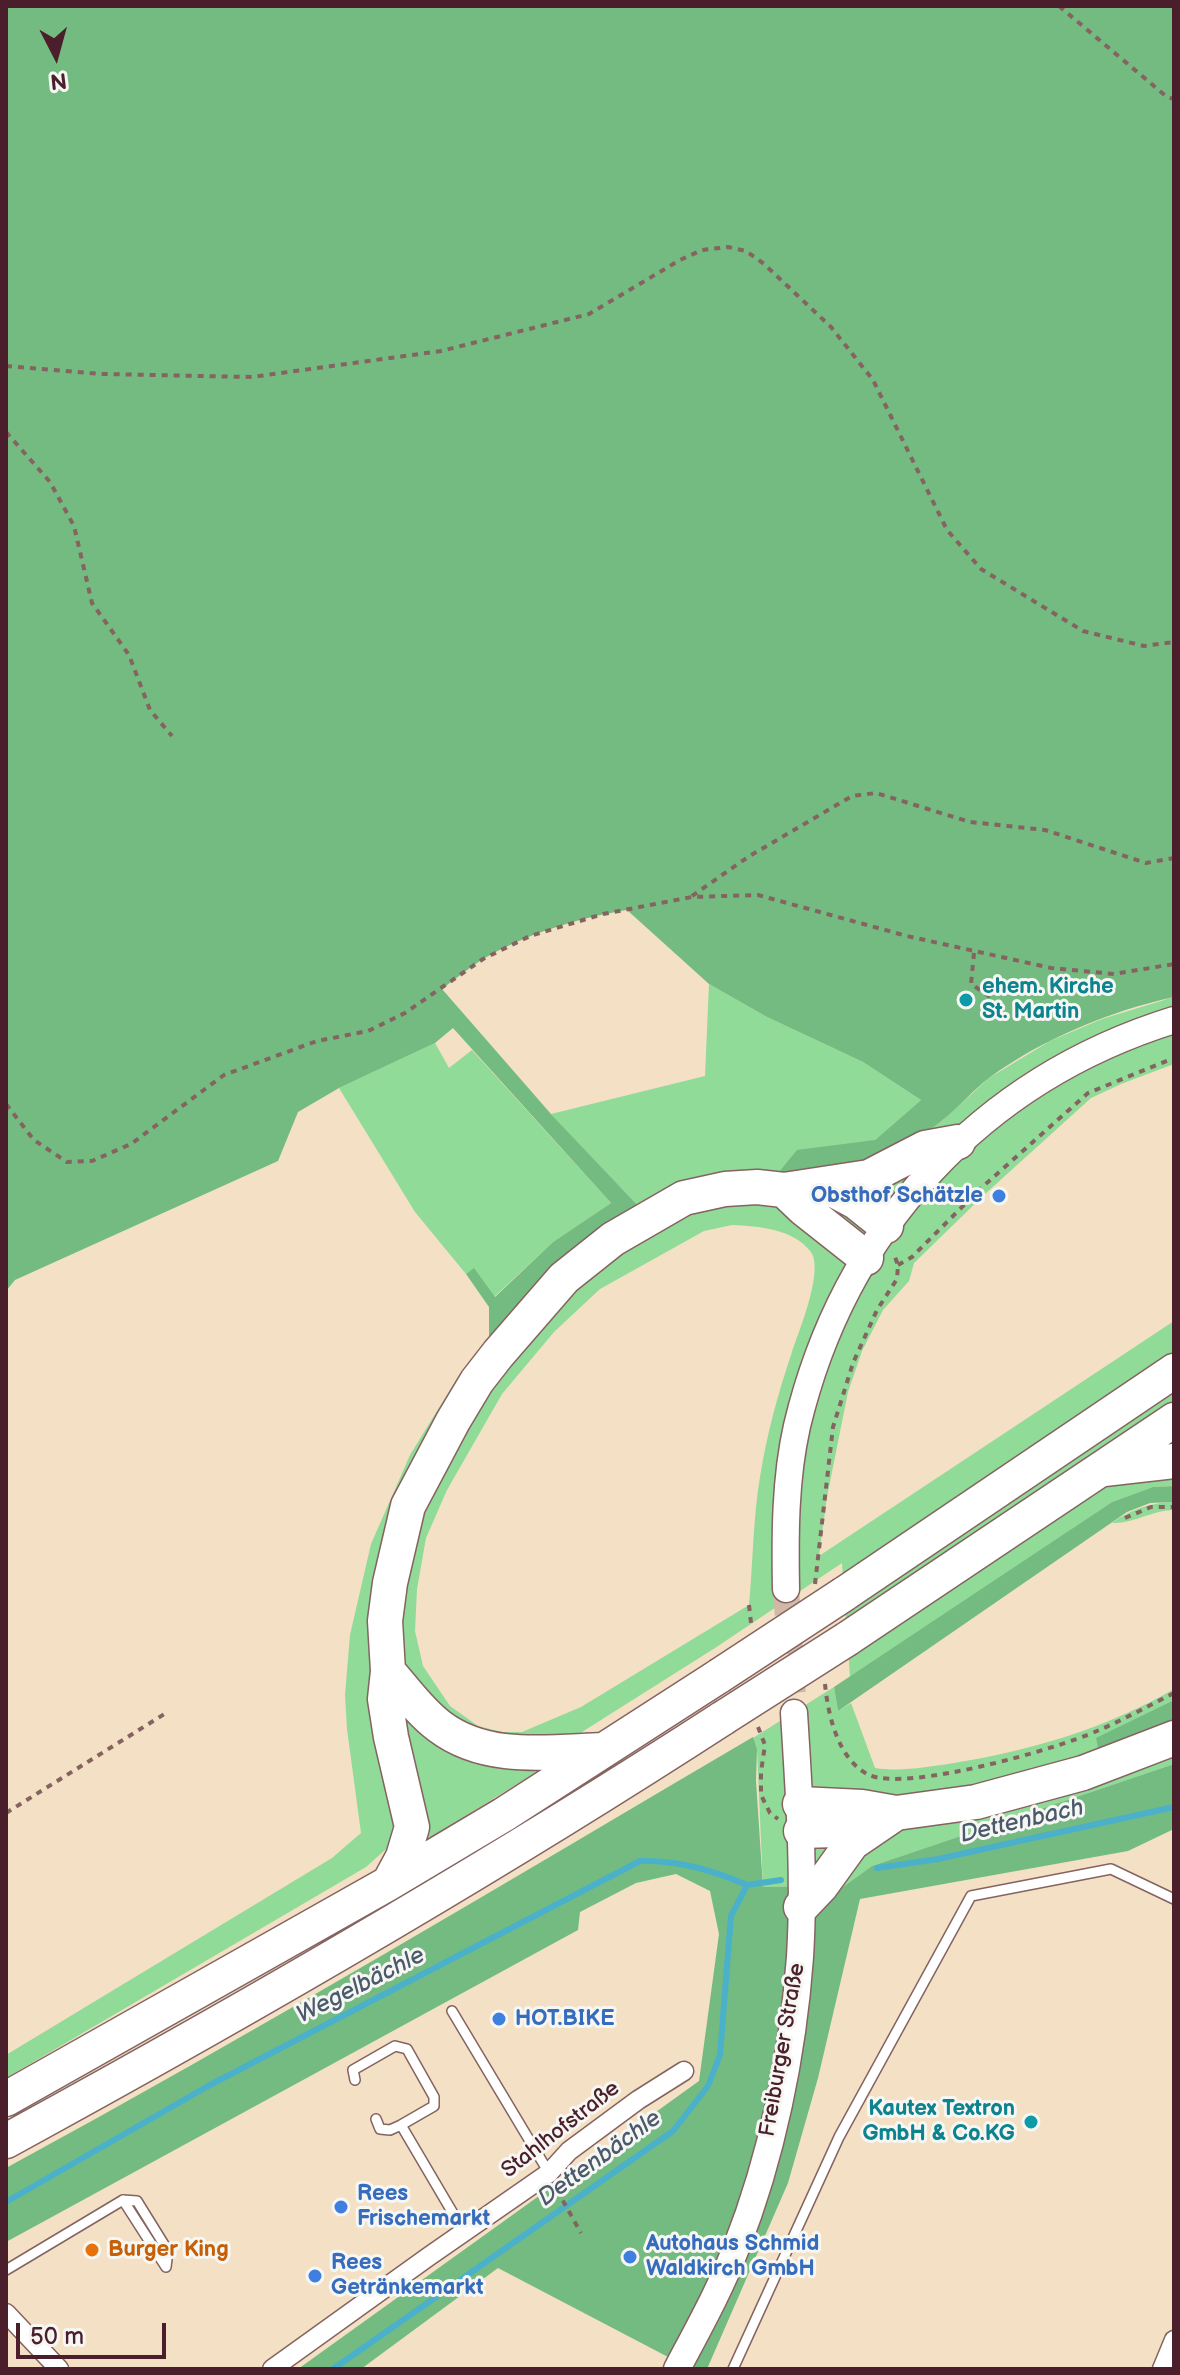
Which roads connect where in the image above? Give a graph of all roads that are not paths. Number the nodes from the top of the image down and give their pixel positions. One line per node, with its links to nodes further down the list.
1 (1174, 1020): 2 (main road)
2 (958, 1142): 3 (highway); 5 (main road)
3 (826, 1186): 4 (highway); 5 (highway)
4 (784, 1190): 6 (highway); 12 (highway)
5 (886, 1226): 6 (main road)
6 (882, 1262): 11 (main road)
7 (1174, 1371): 15 (highway, bridge)
8 (1174, 1420): 10 (highway)
9 (1174, 1461): 10 (highway)
10 (1100, 1470): 27 (highway, bridge)
11 (786, 1589)
12 (388, 1671): 15 (highway); 18 (highway)
13 (794, 1713): 16 (main road, Freiburger Straße)
14 (1174, 1738): 17 (highway)
15 (603, 1749): 18 (highway)
16 (800, 1818): 17 (highway); 20 (main road, Freiburger Straße)
17 (884, 1821): 20 (highway)
18 (389, 1883): 24 (highway)
19 (1174, 1899): 37 (lane)
20 (801, 1907): 36 (main road, Freiburger Straße)
21 (452, 2011): 28 (lane)
22 (684, 2071): 28 (street, Stahlhofstraße)
23 (355, 2080): 26 (lane)
24 (6, 2099)
25 (376, 2119): 26 (lane)
26 (401, 2125): 29 (lane)
27 (6, 2141)
28 (549, 2173): 29 (street, Stahlhofstraße)
29 (464, 2232): 35 (street, Stahlhofstraße)
30 (166, 2267): 31 (lane)
31 (6, 2270)
32 (6, 2313): 34 (street)
33 (1174, 2340): 38 (street)
34 (50, 2366)
35 (272, 2369)
36 (677, 2369)
37 (733, 2369)
38 (1162, 2369)

